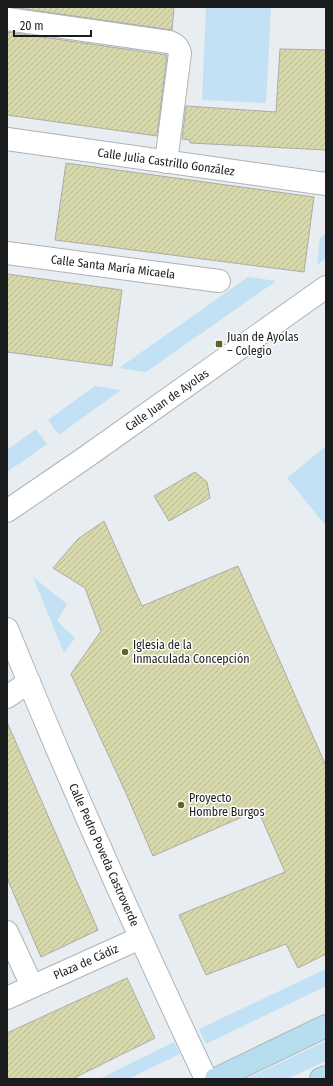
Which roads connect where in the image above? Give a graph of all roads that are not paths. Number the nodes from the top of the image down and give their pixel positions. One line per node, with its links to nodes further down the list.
1 (7, 19): 3 (street)
2 (7, 139): 3 (street, Calle Julia Castrillo González)
3 (166, 162): 4 (street, Calle Julia Castrillo González)
4 (326, 184)
5 (7, 253): 6 (street, Calle Santa María Micaela)
6 (219, 281)
7 (326, 287): 8 (street, Calle Juan de Ayolas)
8 (7, 511)
9 (7, 629): 10 (street, Calle Pedro Poveda Castroverde)
10 (28, 682): 11 (street); 13 (street, Calle Pedro Poveda Castroverde)
11 (7, 697)
12 (7, 932): 14 (street)
13 (140, 938): 14 (street, Plaza de Cádiz); 18 (street, Calle Pedro Poveda Castroverde)
14 (32, 986): 15 (street, Plaza de Cádiz)
15 (7, 998)
16 (326, 1026): 19 (main road)
17 (326, 1077): 20 (main road)
18 (206, 1079)
19 (216, 1079)
20 (321, 1079)

